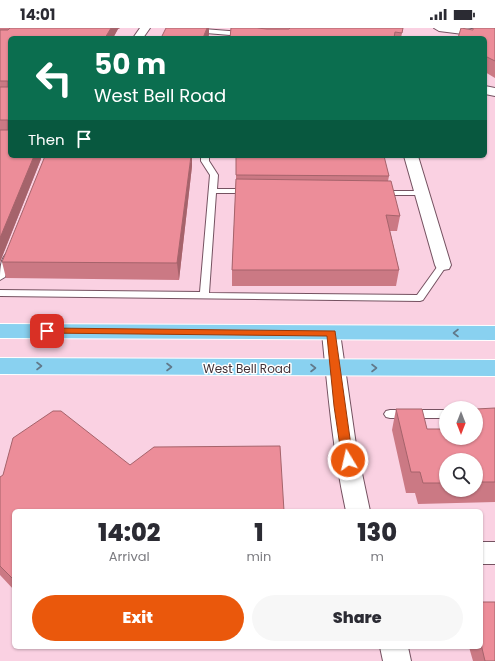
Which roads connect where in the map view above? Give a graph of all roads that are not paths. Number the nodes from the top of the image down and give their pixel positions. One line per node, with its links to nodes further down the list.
1 (170, 28): 6 (lane)
2 (236, 28): 6 (lane)
3 (439, 28): 5 (street)
4 (248, 35): 6 (lane)
5 (495, 35)
6 (231, 36)
7 (205, 158): 9 (lane)
8 (412, 158): 12 (street)
9 (213, 191): 10 (lane); 17 (lane)
10 (260, 192)
11 (376, 193): 12 (lane)
12 (422, 194): 14 (street)
13 (11, 248): 15 (lane)
14 (443, 265): 17 (lane)
15 (0, 277)
16 (0, 293): 17 (lane)
17 (204, 295)
18 (0, 331): 19 (main road)
19 (331, 333): 20 (main road, one-way to 19); 22 (street)
20 (495, 333)
21 (0, 366): 22 (main road, West Bell Road, one-way to 22)
22 (335, 368): 23 (main road, West Bell Road, one-way to 23); 26 (street)
23 (495, 368)
24 (390, 414): 25 (lane)
25 (439, 414)
26 (358, 509)
27 (483, 553): 28 (street)
28 (495, 553)
29 (394, 649): 30 (street)
30 (397, 661)

